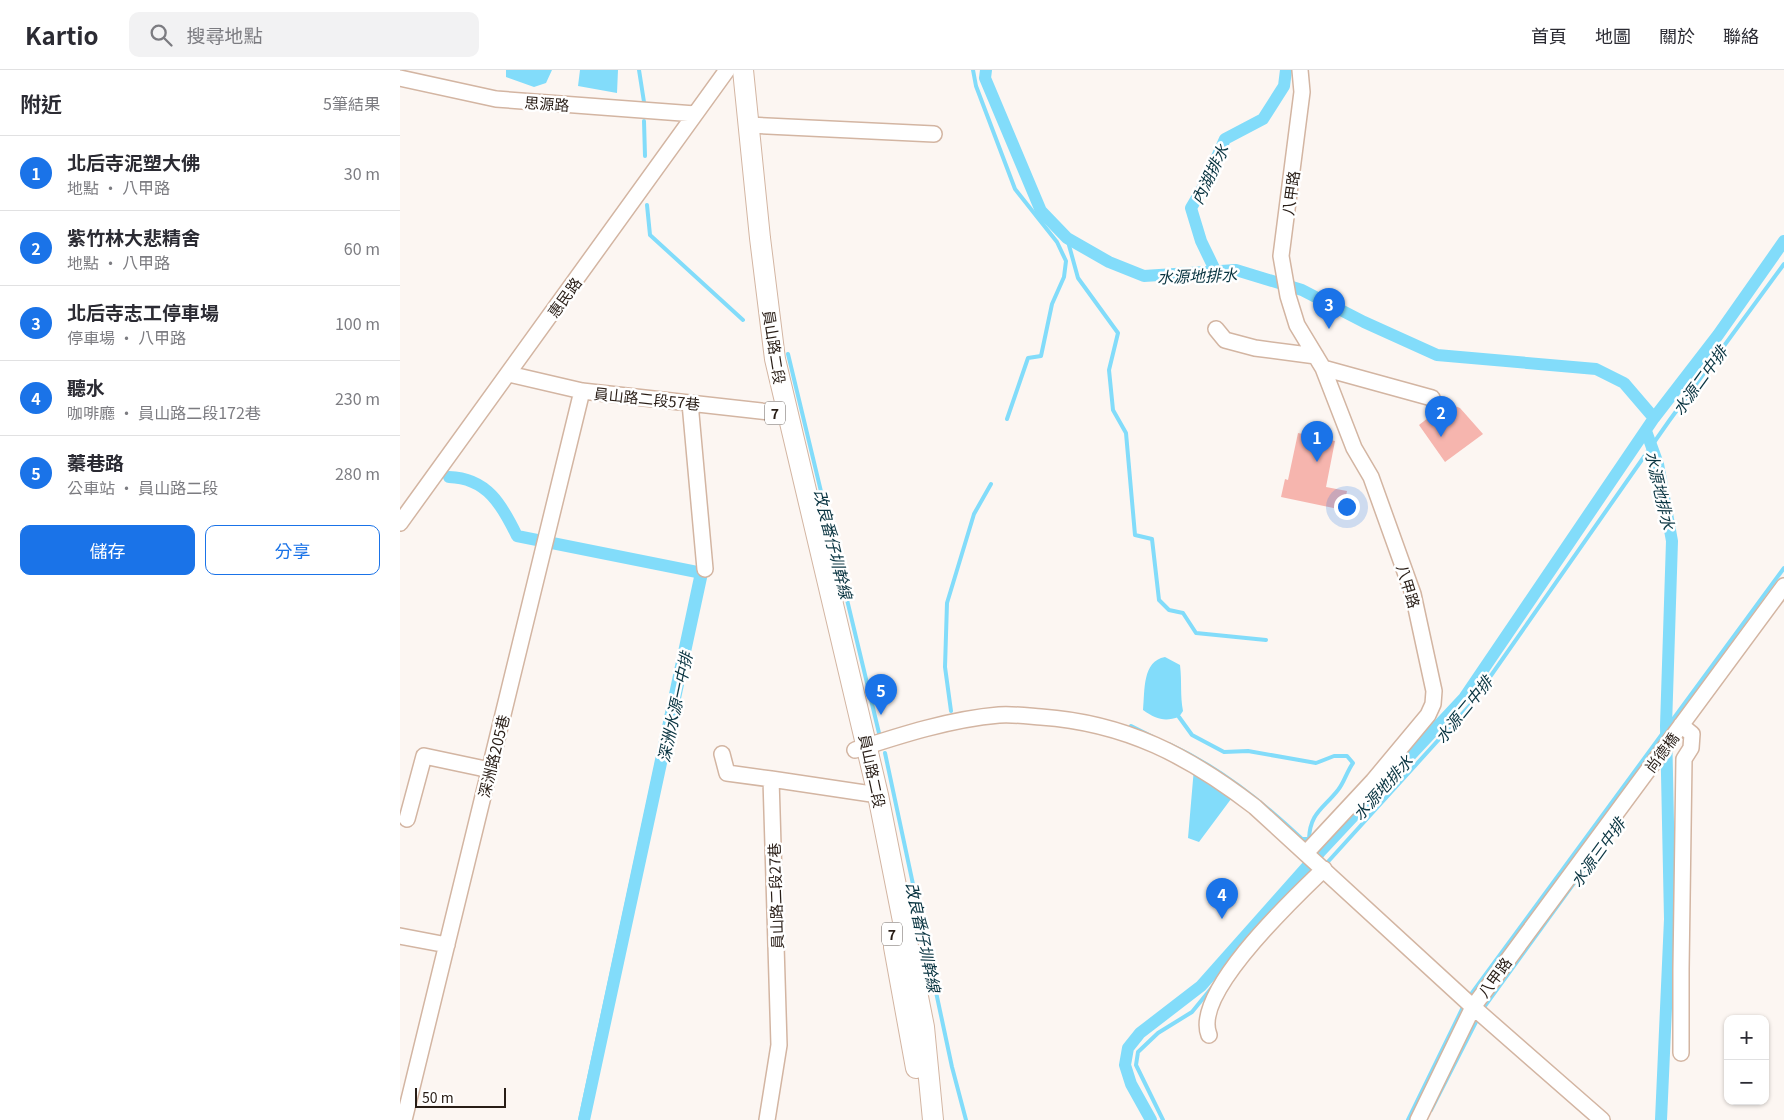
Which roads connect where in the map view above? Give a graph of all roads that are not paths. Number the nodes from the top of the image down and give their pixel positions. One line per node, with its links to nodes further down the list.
1 (727, 70): 6 (street, 惠民路)
2 (734, 70): 15 (main road, 員山路二段 / 7)
3 (743, 70): 7 (main road, 員山路二段 / 7)
4 (1300, 70): 10 (street, 八甲路)
5 (400, 78): 6 (street, 思源路)
6 (695, 114): 11 (street, 惠民路)
7 (748, 125): 8 (street); 15 (main road, 員山路二段 / 7)
8 (934, 134)
9 (1216, 329): 10 (street)
10 (1319, 362): 13 (street); 27 (street, 八甲路)
11 (508, 374): 12 (street, 員山路二段57巷); 16 (street, 惠民路)
12 (582, 391): 14 (street, 員山路二段57巷); 22 (street, 深洲路205巷)
13 (1432, 398)
14 (690, 403): 15 (street, 員山路二段57巷); 17 (street)
15 (781, 413): 20 (main road, 員山路二段 / 7)
16 (400, 523)
17 (705, 569)
18 (1784, 586): 19 (street)
19 (1681, 725): 24 (street, 尚德橋); 32 (street)
20 (862, 748): 25 (main road, 員山路二段 / 7); 27 (street)
21 (722, 754): 23 (street)
22 (490, 770): 26 (street); 29 (street, 深洲路205巷)
23 (771, 779): 25 (street); 34 (street, 員山路二段27巷)
24 (1641, 779): 30 (street, 八甲路)
25 (872, 794): 35 (main road, 員山路二段 / 7); 36 (main road, 員山路二段 / 7)
26 (407, 819)
27 (1314, 860): 30 (street, 八甲路); 31 (street)
28 (400, 936): 29 (street)
29 (447, 945): 33 (street, 深洲路205巷)
30 (1473, 1007): 37 (street, 八甲路); 38 (street)
31 (1209, 1035)
32 (1682, 1053)
33 (404, 1120)
34 (767, 1120)
35 (921, 1120)
36 (933, 1120)
37 (1418, 1120)
38 (1602, 1120)

